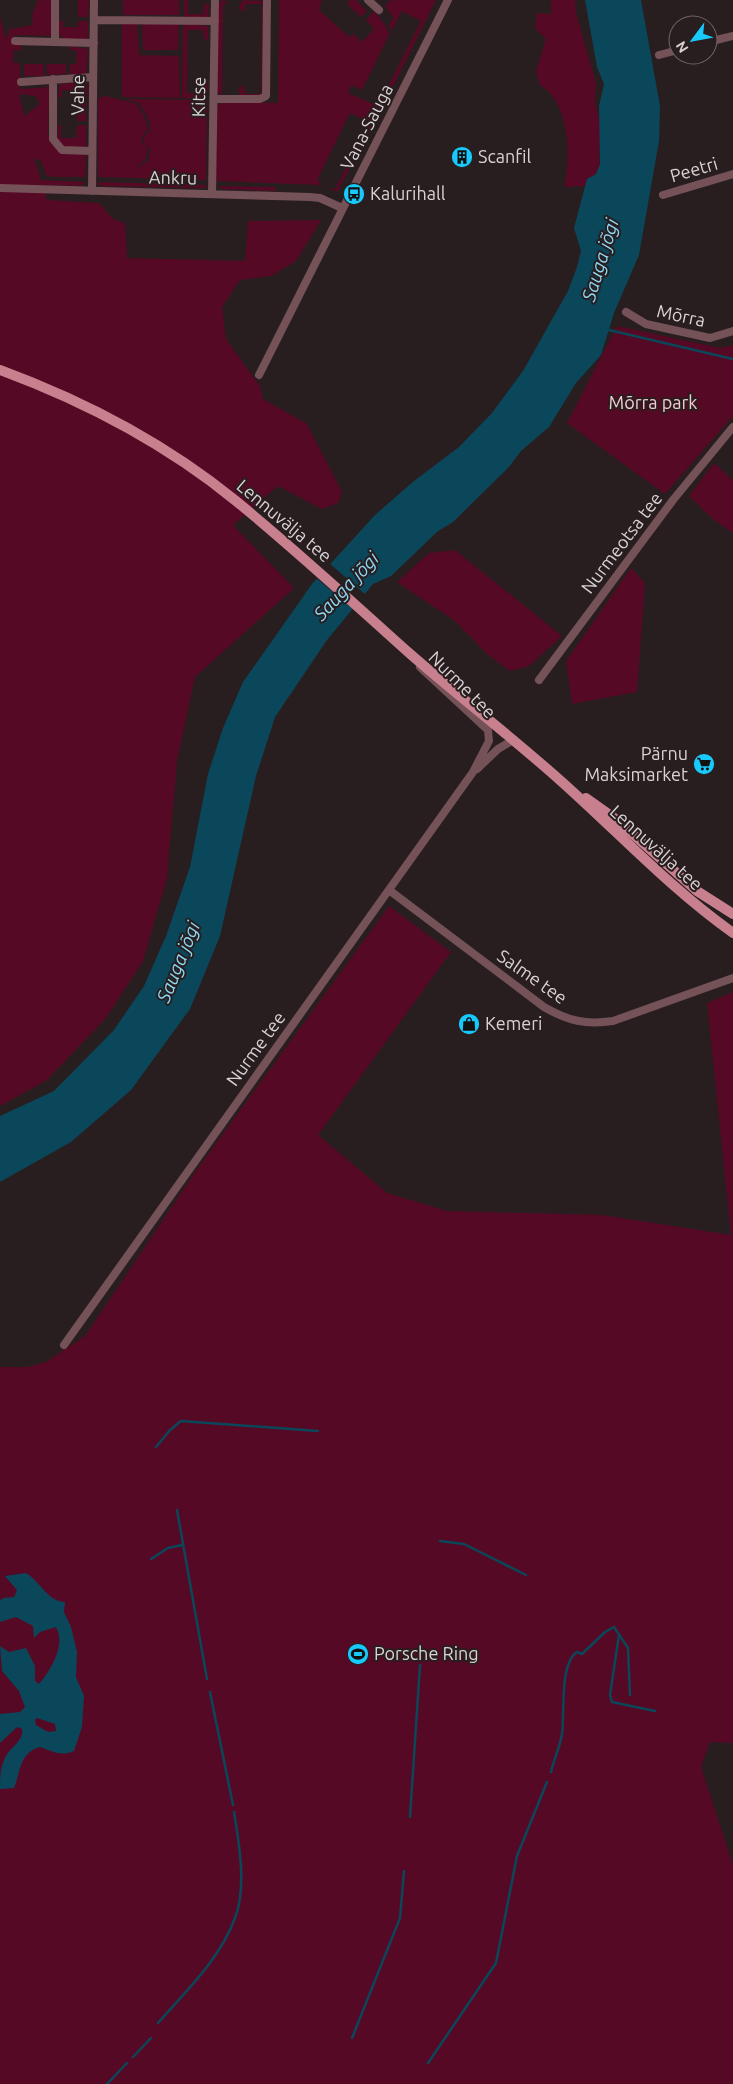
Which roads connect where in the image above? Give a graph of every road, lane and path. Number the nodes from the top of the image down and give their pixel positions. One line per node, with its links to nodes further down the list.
1 (55, 0): 13 (street)
2 (94, 0): 8 (street, Vahe)
3 (215, 0): 9 (street, Kitse)
4 (267, 0): 20 (street)
5 (368, 0): 7 (street)
6 (448, 0): 27 (street, Vana-Sauga)
7 (379, 10)
8 (95, 20): 9 (street); 14 (street, Vahe)
9 (214, 22): 20 (street, Kitse)
10 (733, 36): 11 (street)
11 (718, 40)
12 (15, 41): 13 (street)
13 (54, 42): 14 (street)
14 (94, 43): 17 (street, Vahe)
15 (668, 53): 16 (street)
16 (660, 55)
17 (92, 77): 18 (street); 21 (street, Vahe)
18 (53, 79): 19 (street); 21 (street)
19 (21, 82)
20 (214, 100): 25 (street, Kitse)
21 (92, 152): 24 (street, Vahe)
22 (733, 174): 26 (street, Peetri)
23 (0, 188): 24 (street, Ankru)
24 (92, 191): 25 (street, Ankru)
25 (212, 194): 27 (street, Ankru)
26 (663, 195)
27 (342, 208): 31 (street, Vana-Sauga)
28 (626, 312): 29 (street, Mõrra)
29 (733, 331)
30 (0, 370): 33 (main road, Lennuvälja tee)
31 (259, 375)
32 (733, 428): 34 (street, Nurmeotsa tee)
33 (408, 652): 35 (main road, Lennuvälja tee); 36 (street, Nurme tee)
34 (539, 680)
35 (509, 737): 36 (street, Nurme tee); 37 (street, Nurme tee); 38 (main road, Lennuvälja tee)
36 (489, 741): 37 (street, Nurme tee)
37 (474, 772): 39 (street, Nurme tee)
38 (562, 782): 40 (main road, Lennuvälja tee); 41 (main road, Lennuvälja tee)
39 (389, 890): 42 (street, Salme tee); 43 (street, Nurme tee)
40 (733, 914)
41 (733, 933)
42 (733, 978)
43 (64, 1345)

